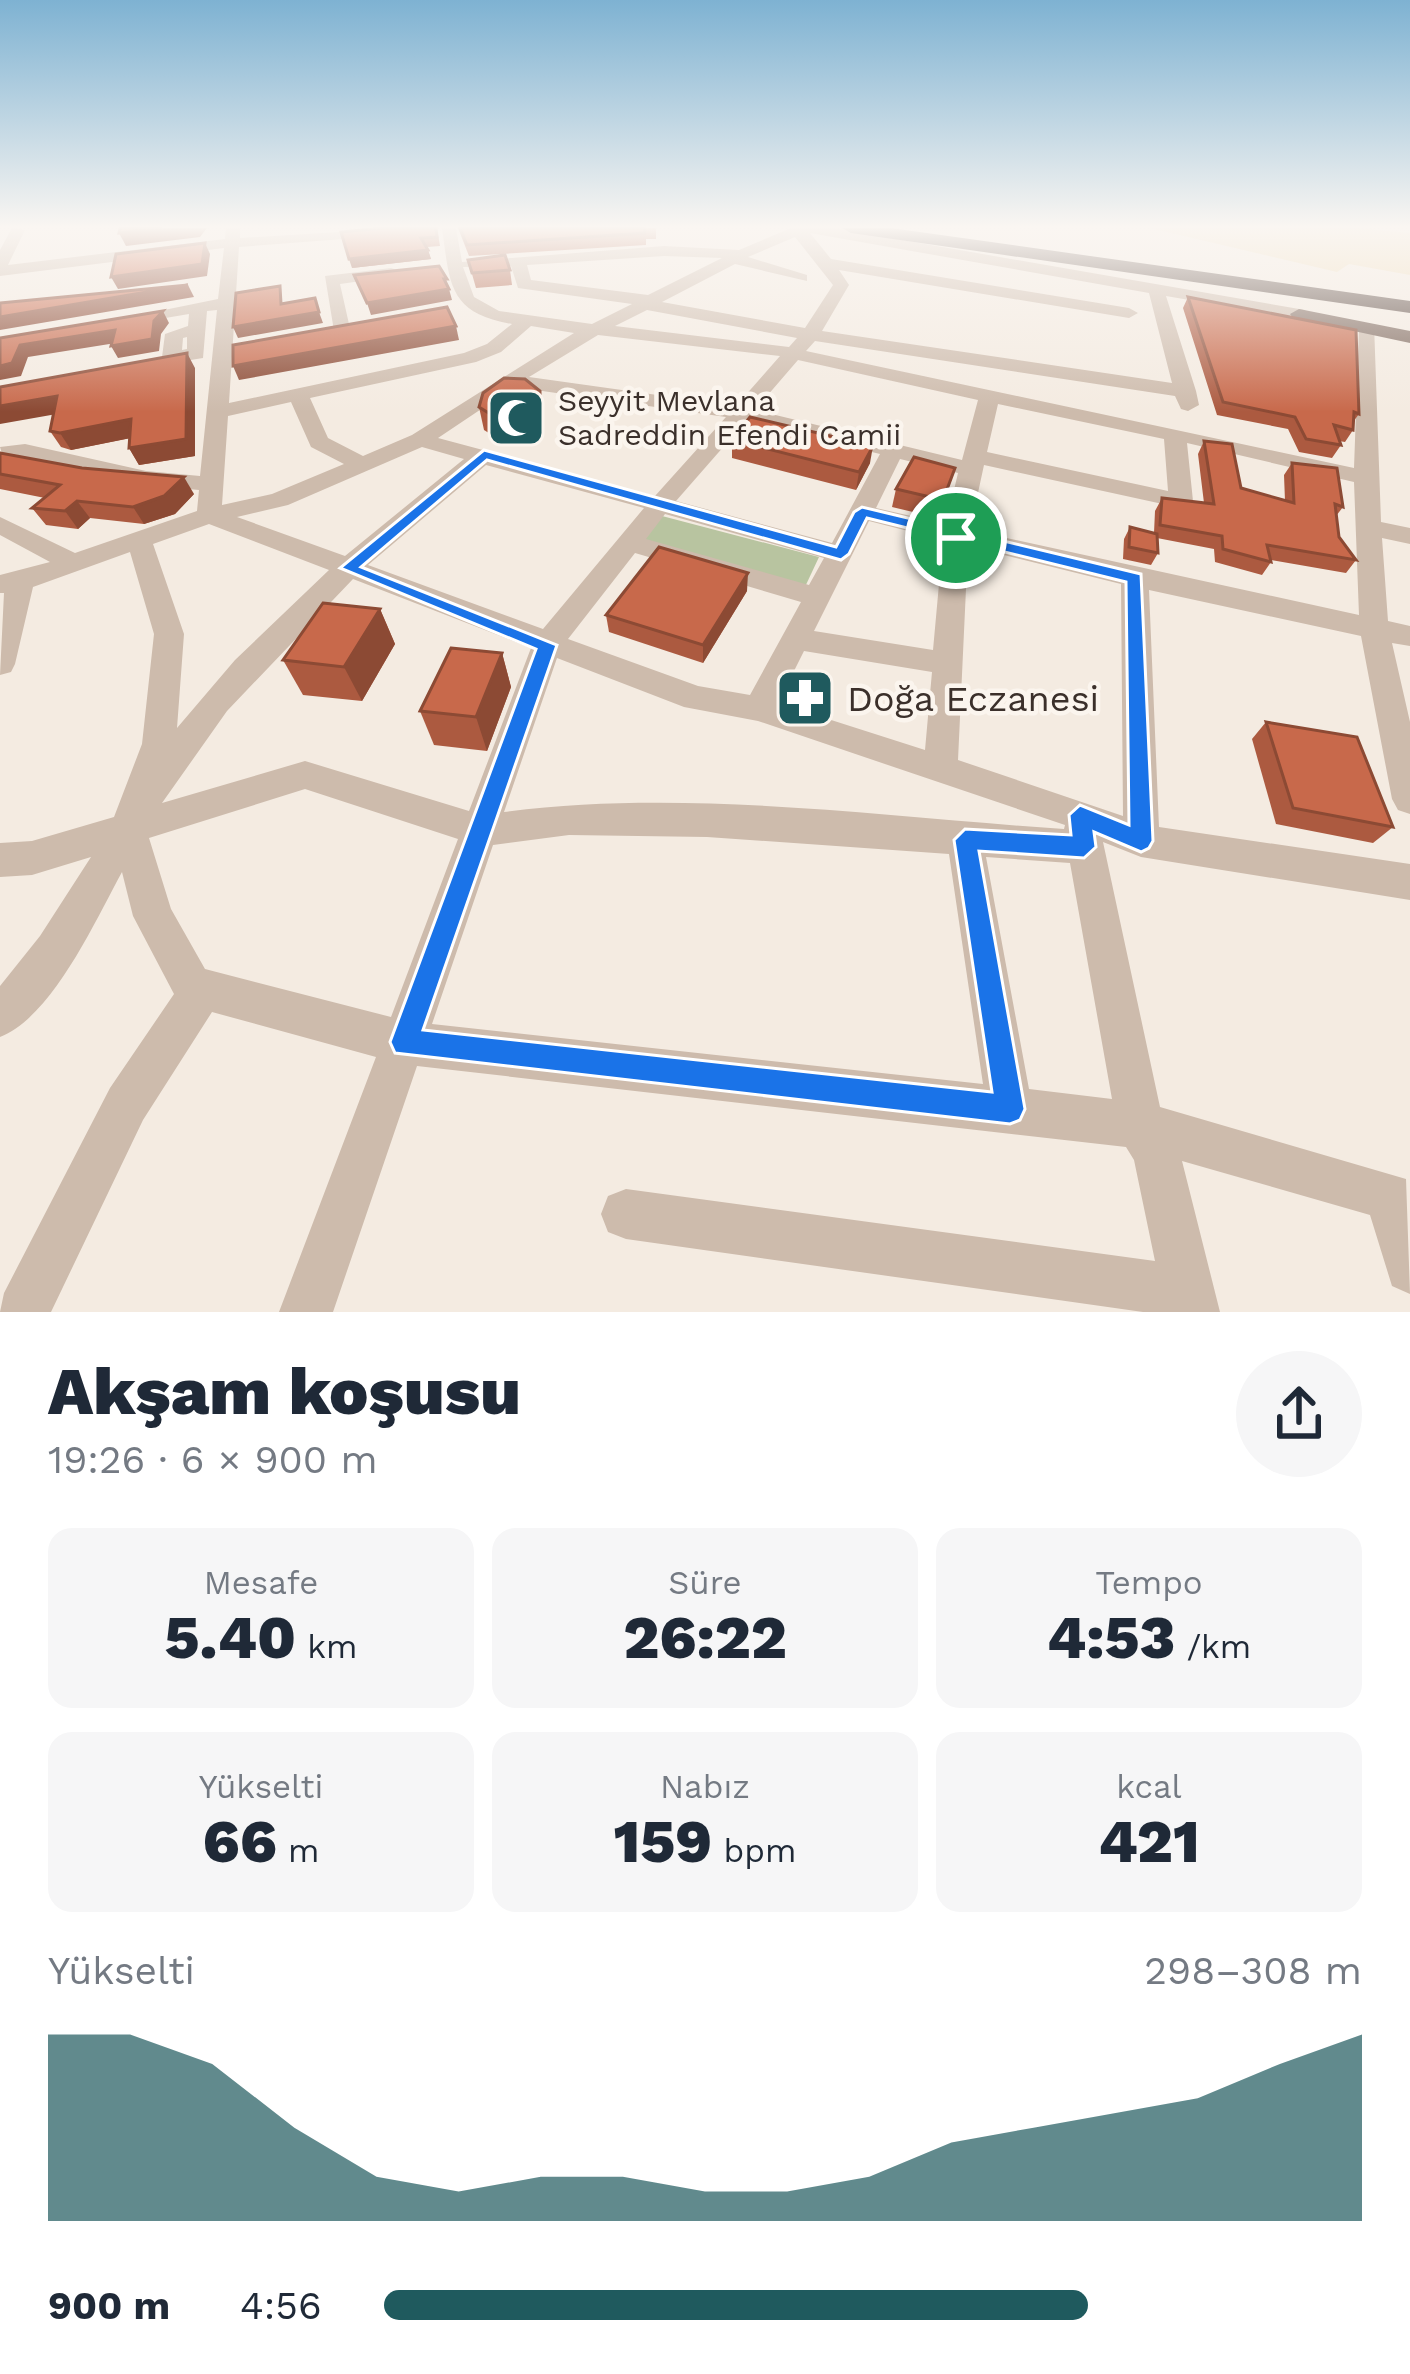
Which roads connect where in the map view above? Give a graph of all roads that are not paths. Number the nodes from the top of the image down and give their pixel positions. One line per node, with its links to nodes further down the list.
1 (216, 289): 14 (street)
2 (331, 289): 24 (street)
3 (463, 289): 19 (street)
4 (560, 289): 17 (street)
5 (673, 289): 17 (street)
6 (838, 289): 29 (street)
7 (1006, 289): 18 (street)
8 (1072, 289): 18 (street)
9 (1156, 289): 33 (street)
10 (1157, 289): 22 (street)
11 (1204, 289): 28 (highway)
12 (1324, 289): 16 (highway)
13 (1336, 289): 16 (highway)
14 (214, 295): 15 (street); 26 (street); 30 (street)
15 (111, 299)
16 (1410, 300)
17 (648, 302): 27 (street); 29 (street)
18 (1069, 303): 21 (street)
19 (475, 307): 20 (street); 23 (street)
20 (452, 311)
21 (1129, 313)
22 (1299, 314): 25 (main road); 28 (main road)
23 (528, 320): 27 (street); 34 (street)
24 (364, 328)
25 (1368, 328): 28 (main road); 45 (street)
26 (196, 330)
27 (591, 331): 29 (street); 32 (street)
28 (1410, 331)
29 (802, 344): 33 (street); 35 (street); 37 (street)
30 (232, 352): 31 (street); 36 (street)
31 (155, 364)
32 (511, 380): 37 (street); 39 (street)
33 (1186, 391): 38 (street)
34 (299, 396): 36 (street); 44 (street)
35 (989, 396): 38 (street); 43 (street)
36 (217, 412): 46 (street)
37 (741, 413): 40 (street); 47 (street)
38 (1184, 436): 43 (street); 45 (street)
39 (420, 440): 42 (street); 44 (street)
40 (894, 448): 43 (street); 48 (street)
41 (1, 453): 46 (street)
42 (484, 455): 47 (street); 57 (street)
43 (973, 462): 52 (street)
44 (361, 464): 46 (street)
45 (1366, 478): 50 (street)
46 (210, 499): 53 (street); 57 (street)
47 (658, 507): 54 (street); 55 (street)
48 (862, 512): 52 (street); 55 (street)
49 (0, 525): 56 (street)
50 (1369, 527): 51 (street); 61 (street)
51 (1410, 536)
52 (956, 538): 58 (street); 66 (street)
53 (139, 540): 56 (street); 70 (street)
54 (629, 543): 60 (street); 64 (street)
55 (841, 554): 60 (street)
56 (74, 564): 59 (street)
57 (348, 568): 64 (street); 70 (street)
58 (1135, 578): 61 (street); 74 (street)
59 (11, 583): 65 (street)
60 (817, 597): 63 (street)
61 (1375, 628): 62 (street); 69 (street)
62 (1410, 636)
63 (795, 639): 66 (street); 67 (street)
64 (547, 645): 67 (street); 71 (street)
65 (1, 660)
66 (947, 662): 68 (street)
67 (759, 709): 68 (street)
68 (940, 772): 72 (street)
69 (1410, 799)
70 (128, 828): 71 (street); 75 (street); 77 (street); 78 (street)
71 (482, 831): 73 (street); 79 (street)
72 (1082, 831): 73 (street); 74 (street); 81 (street)
73 (965, 840): 80 (street)
74 (1141, 841): 76 (street)
75 (0, 860)
76 (1410, 882)
77 (205, 989): 79 (street); 86 (street)
78 (0, 1016)
79 (405, 1042): 80 (street); 87 (street)
80 (1010, 1109): 81 (street)
81 (1140, 1125): 82 (street); 85 (street)
82 (1400, 1197): 84 (street)
83 (626, 1214): 85 (street)
84 (1410, 1268)
85 (1190, 1302)
86 (23, 1312)
87 (306, 1312)

